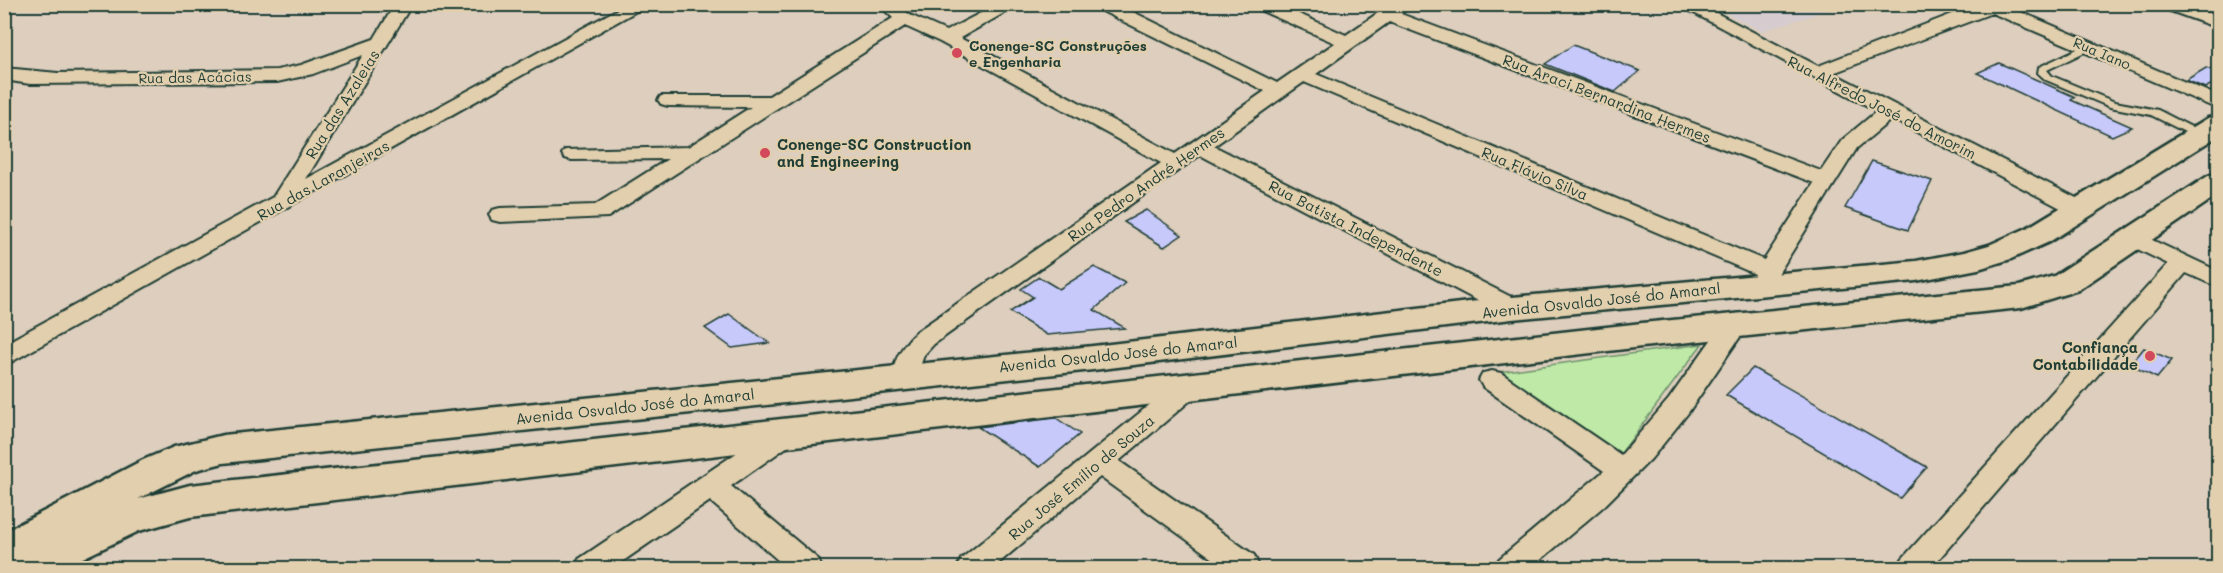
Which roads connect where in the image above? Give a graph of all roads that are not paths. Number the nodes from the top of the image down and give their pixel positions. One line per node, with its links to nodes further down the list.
1 (404, 4): 14 (street, Rua das Azaleias)
2 (640, 4): 32 (street, Rua das Laranjeiras)
3 (886, 4): 11 (street)
4 (1012, 4): 13 (street)
5 (1102, 4): 20 (street)
6 (1261, 4): 15 (street)
7 (1685, 4): 17 (street, Rua Alfredo José do Amorim)
8 (2168, 4): 12 (street)
9 (1988, 6): 16 (street, Rua Iano); 17 (street)
10 (1396, 10): 15 (street, Rua Pedro André Hermes); 30 (street, Rua Araci Bernardina Hermes)
11 (903, 19): 13 (street); 22 (street)
12 (2218, 23)
13 (946, 38): 29 (street)
14 (381, 42): 18 (street, Rua das Acácias); 32 (street, Rua das Azaleias)
15 (1349, 43): 19 (street, Rua Pedro André Hermes)
16 (2088, 47): 23 (street, Rua Iano); 25 (lane)
17 (1816, 73): 24 (street, Rua Alfredo José do Amorim)
18 (4, 74)
19 (1303, 75): 20 (street, Rua Pedro André Hermes); 37 (street, Rua Flávio Silva)
20 (1279, 91): 26 (street, Rua Pedro André Hermes)
21 (668, 99): 22 (street)
22 (772, 102): 27 (street)
23 (2218, 103)
24 (1890, 111): 30 (street); 33 (street, Rua Alfredo José do Amorim)
25 (2210, 130): 33 (main road, Avenida Osvaldo José do Amaral)
26 (1200, 147): 29 (street, Rua Pedro André Hermes); 39 (street, Rua Batista Independente)
27 (692, 153): 28 (street); 34 (street)
28 (572, 154)
29 (1176, 163): 43 (street, Rua Pedro André Hermes)
30 (1826, 180): 37 (street)
31 (2218, 182): 35 (main road)
32 (280, 203): 41 (street, Rua das Laranjeiras)
33 (2080, 209): 37 (main road, Avenida Osvaldo José do Amaral)
34 (500, 216)
35 (2133, 238): 36 (street); 40 (main road)
36 (2183, 262): 38 (street); 59 (street)
37 (1764, 278): 39 (main road, Avenida Osvaldo José do Amaral)
38 (2218, 280)
39 (1512, 308): 42 (main road, Avenida Osvaldo José do Amaral)
40 (1735, 325): 45 (main road); 50 (street)
41 (4, 356)
42 (1093, 358): 43 (main road, Avenida Osvaldo José do Amaral); 46 (main road)
43 (906, 376): 47 (main road); 52 (main road, Avenida Osvaldo José do Amaral)
44 (1492, 380): 50 (street)
45 (1190, 386): 46 (main road); 49 (street, Rua José Emílio de Souza)
46 (1099, 397): 47 (main road)
47 (880, 421): 48 (main road)
48 (788, 432): 51 (street); 54 (main road)
49 (1099, 462): 53 (street); 57 (street, Rua José Emílio de Souza)
50 (1623, 470): 58 (street)
51 (711, 485): 55 (street); 56 (street)
52 (4, 552)
53 (1244, 564)
54 (25, 568)
55 (590, 568)
56 (807, 568)
57 (972, 568)
58 (1510, 568)
59 (1913, 568)

